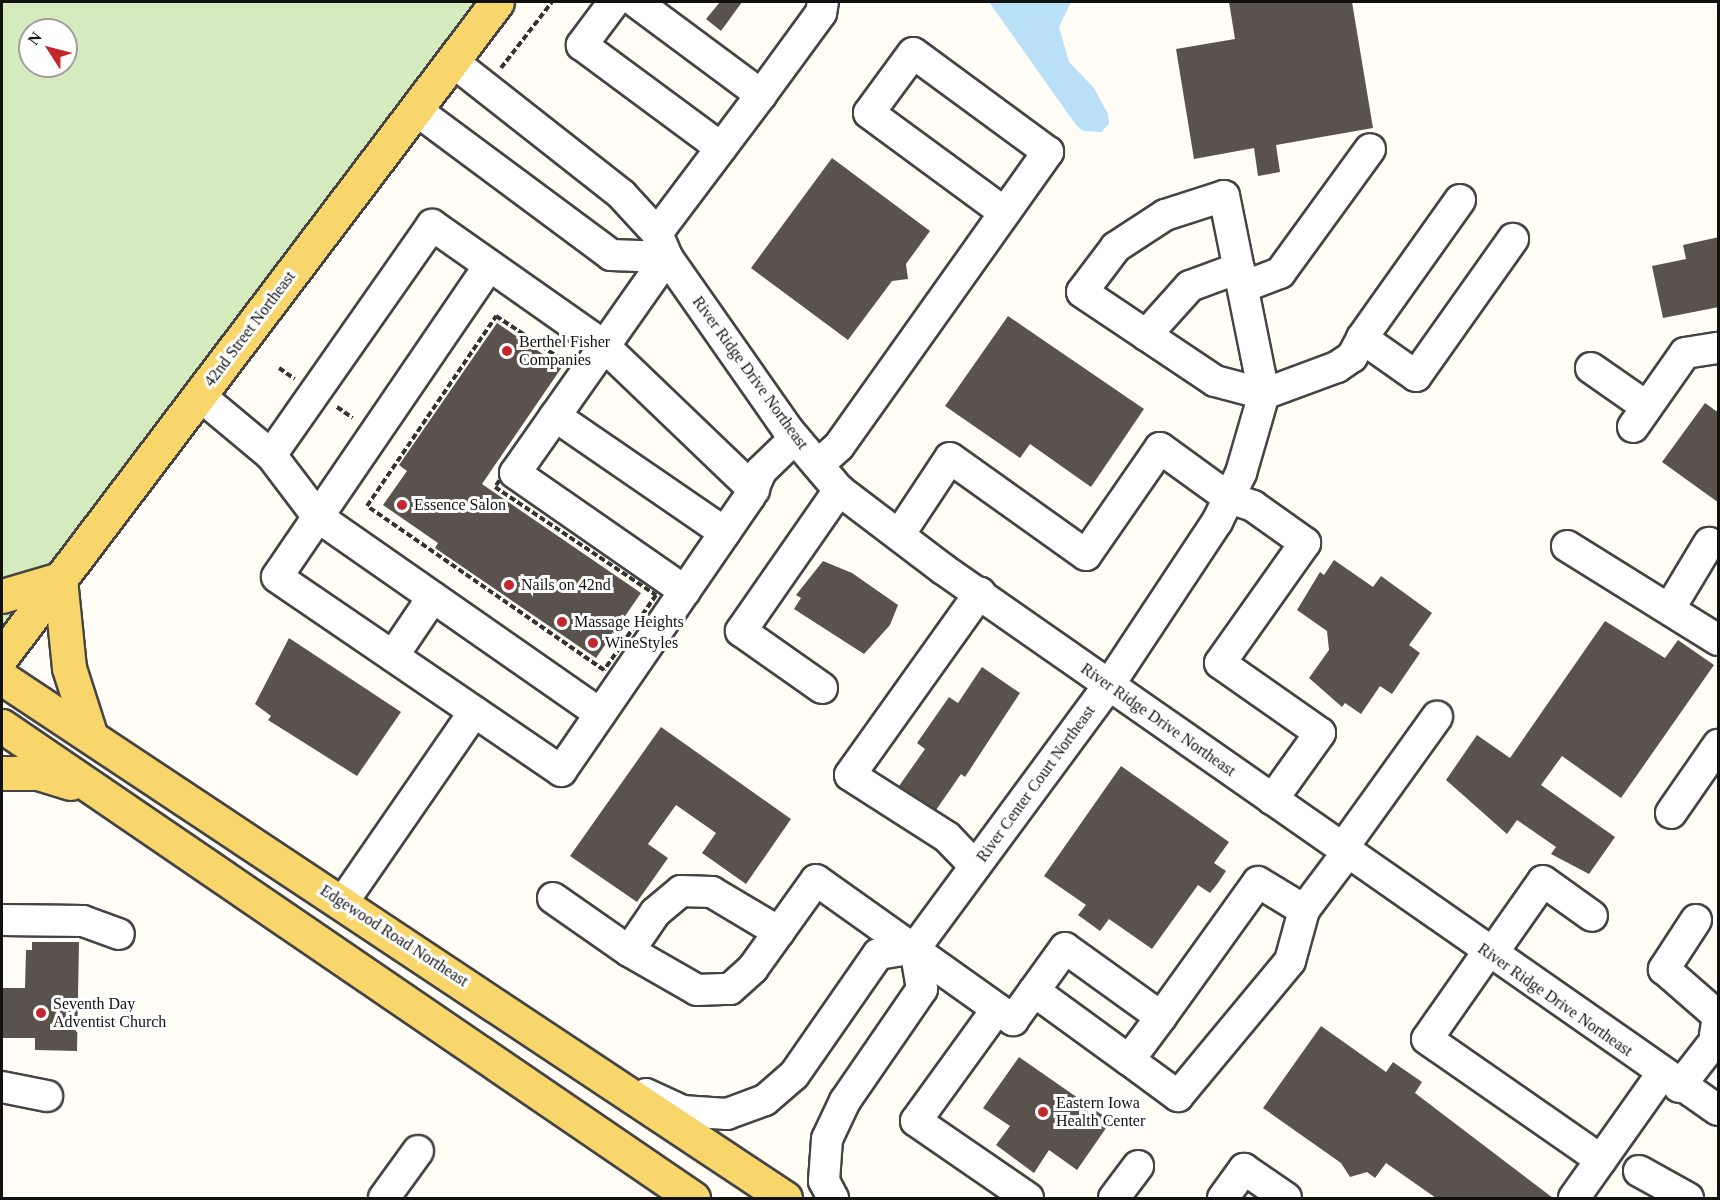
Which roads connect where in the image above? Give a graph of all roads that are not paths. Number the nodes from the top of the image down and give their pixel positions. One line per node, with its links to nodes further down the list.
1 (497, 2): 5 (main road, 42nd Street Northeast)
2 (614, 2): 8 (street)
3 (636, 2): 6 (street)
4 (823, 2): 6 (street)
5 (452, 61): 7 (main road, 42nd Street Northeast); 13 (street, River Ridge Drive Northeast)
6 (761, 94): 8 (street)
7 (416, 110): 13 (street); 22 (main road, 42nd Street Northeast)
8 (721, 148): 13 (street)
9 (1370, 149): 15 (street)
10 (1460, 200): 17 (street)
11 (1004, 212): 11 (street); 26 (street)
12 (1513, 239): 17 (street)
13 (662, 245): 18 (street); 24 (street, River Ridge Drive Northeast)
14 (489, 266): 18 (street); 25 (street); 30 (street)
15 (1241, 277): 16 (street); 16 (street); 21 (street)
16 (1146, 335): 21 (street)
17 (1362, 338): 21 (street)
18 (604, 346): 23 (street); 27 (street)
19 (1719, 348): 20 (street)
20 (1591, 368)
21 (1264, 394): 29 (street, River Center Court Northeast)
22 (199, 395): 25 (street); 35 (main road, 42nd Street Northeast)
23 (555, 416): 31 (street); 36 (street)
24 (795, 438): 26 (street, River Ridge Drive Northeast); 27 (street)
25 (271, 455): 30 (street)
26 (818, 465): 28 (street, River Ridge Drive Northeast)
27 (754, 490): 31 (street)
28 (839, 490): 32 (street, River Ridge Drive Northeast); 46 (street)
29 (1229, 498): 32 (street); 45 (street, River Center Court Northeast); 55 (street)
30 (318, 517): 39 (street); 43 (street)
31 (725, 533): 36 (street)
32 (899, 535): 37 (street, River Ridge Drive Northeast)
33 (1709, 543): 40 (street)
34 (1566, 546): 40 (street)
35 (60, 579): 38 (main road); 42 (main road, 42nd Street Northeast); 51 (main road)
36 (685, 591): 48 (street)
37 (980, 593): 45 (street, River Ridge Drive Northeast); 58 (street)
38 (2, 596)
39 (433, 597): 43 (street); 48 (street)
40 (1671, 608): 41 (street)
41 (1719, 640)
42 (2, 656)
43 (393, 656): 47 (street)
44 (2, 678): 51 (main road, Edgewood Road Northeast)
45 (1109, 685): 55 (street, River Ridge Drive Northeast); 58 (street, River Center Court Northeast)
46 (822, 688)
47 (474, 712): 48 (street); 60 (street)
48 (600, 714)
49 (1437, 717): 57 (street)
50 (2, 726): 54 (main road)
51 (91, 737): 60 (main road, Edgewood Road Northeast)
52 (1719, 745): 56 (street)
53 (2, 773): 54 (main road)
54 (94, 790): 85 (main road)
55 (1272, 800): 57 (street, River Ridge Drive Northeast)
56 (1671, 813)
57 (1344, 851): 61 (street); 69 (street, River Ridge Drive Northeast)
58 (975, 866): 67 (street, River Center Court Northeast)
59 (553, 898): 68 (street)
60 (343, 902): 75 (main road, Edgewood Road Northeast)
61 (1304, 910): 72 (street); 74 (street)
62 (1592, 916): 69 (street)
63 (2, 920): 66 (street)
64 (1696, 920): 73 (street)
65 (779, 932): 67 (street); 68 (street); 68 (street)
66 (119, 934)
67 (915, 948): 71 (street); 75 (street); 87 (street)
68 (630, 951)
69 (1490, 954): 76 (street, River Ridge Drive Northeast); 81 (street)
70 (1034, 991): 71 (street); 72 (street); 74 (street)
71 (997, 1009): 88 (street)
72 (1161, 1017): 74 (street)
73 (1717, 1036): 76 (street)
74 (1129, 1060)
75 (610, 1078): 86 (main road, Edgewood Road Northeast)
76 (1670, 1081): 79 (street, River Ridge Drive Northeast); 81 (street)
77 (2, 1087): 78 (street)
78 (47, 1096)
79 (1719, 1110)
80 (418, 1151): 84 (street)
81 (1601, 1160): 92 (street)
82 (1138, 1166): 89 (street)
83 (1639, 1171): 93 (street)
84 (384, 1198)
85 (693, 1198)
86 (785, 1198)
87 (833, 1198)
88 (1028, 1198)
89 (1114, 1198)
90 (1223, 1198): 91 (street)
91 (1286, 1198)
92 (1574, 1198)
93 (1688, 1198)

